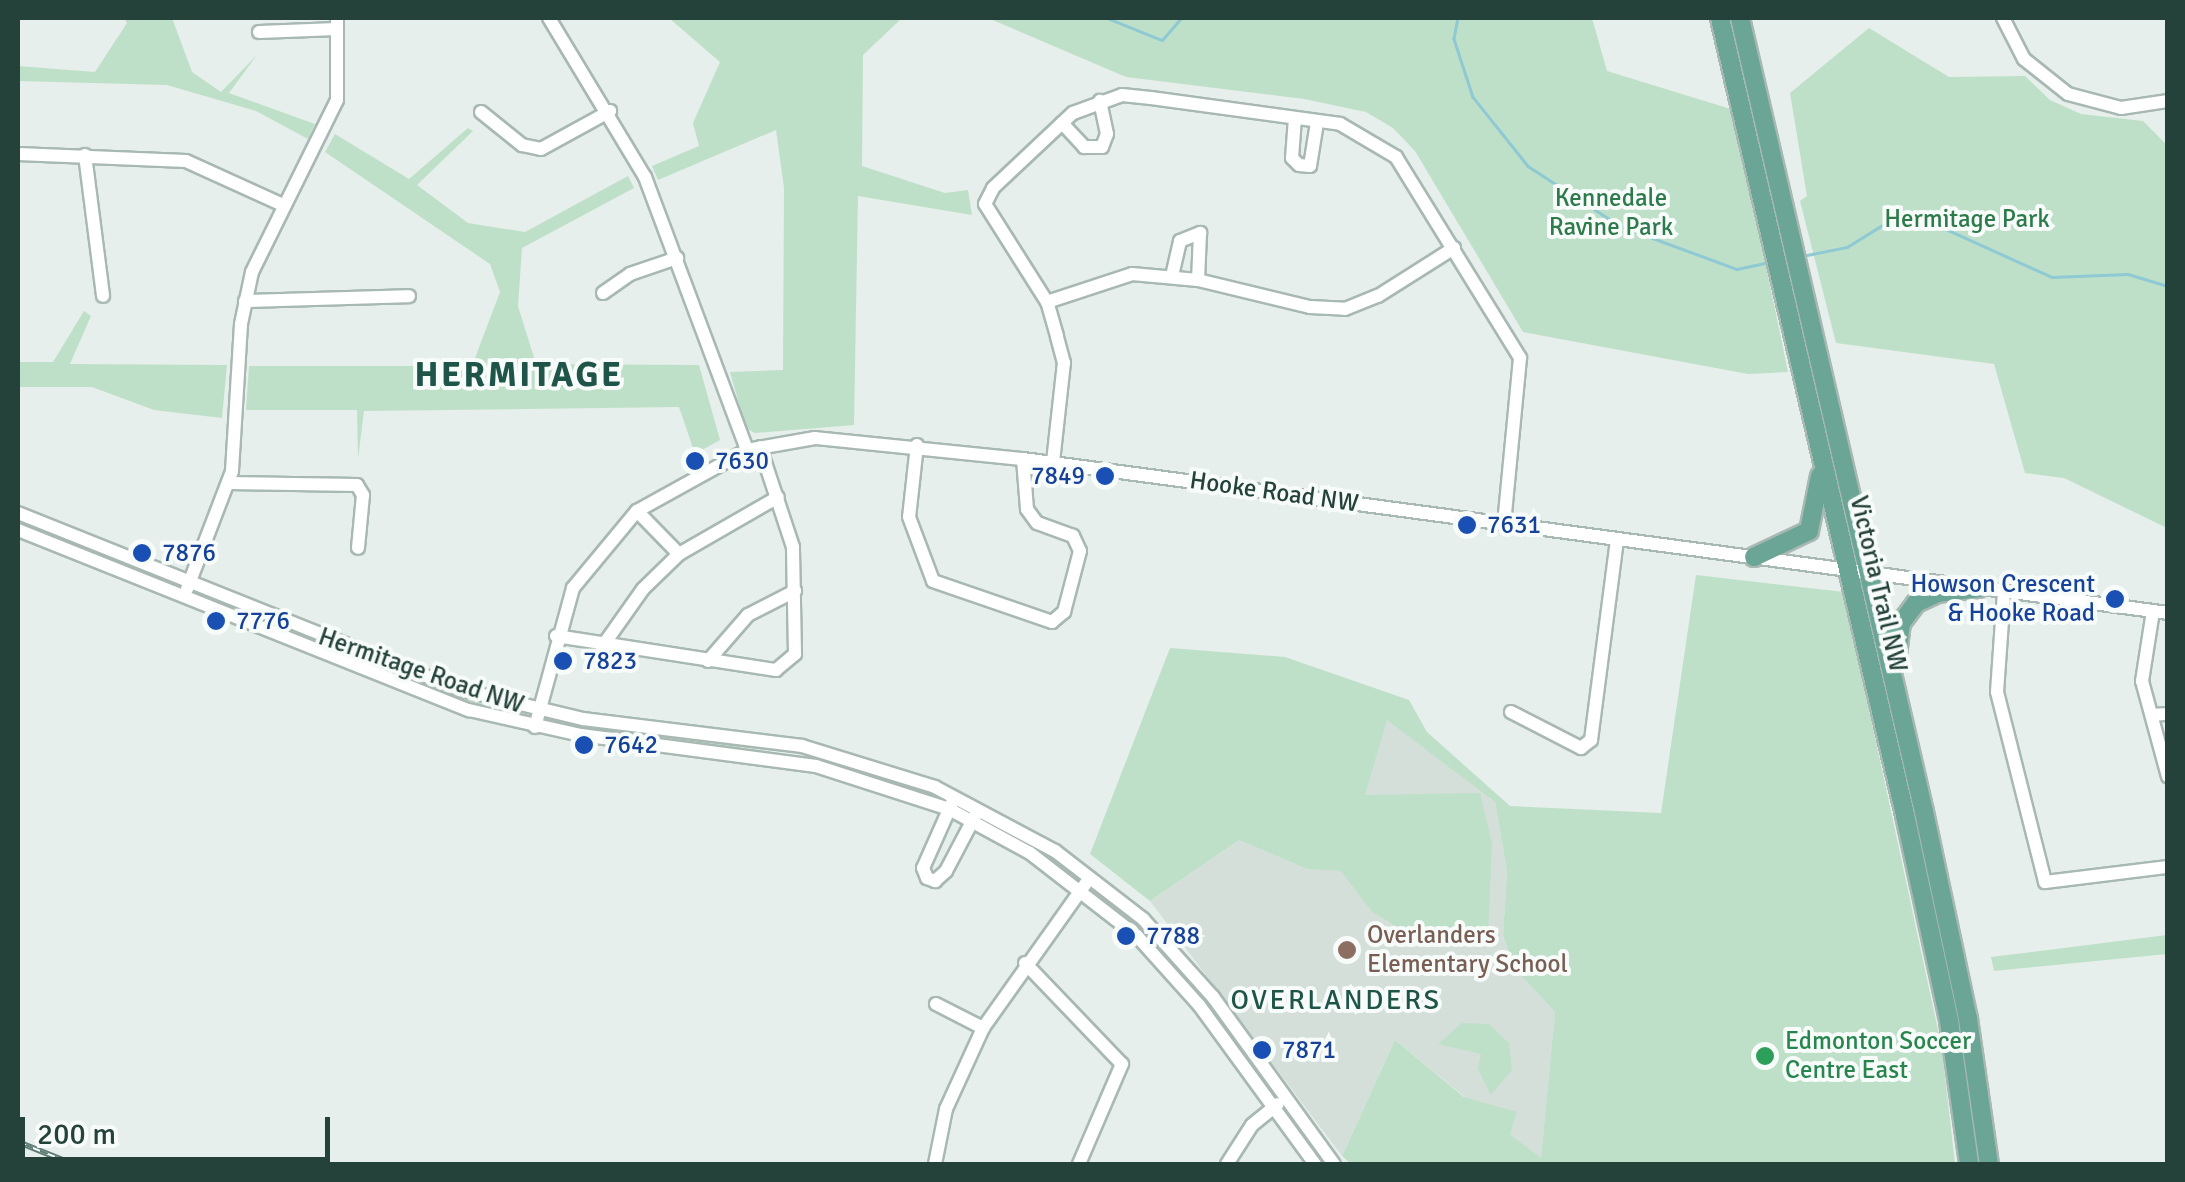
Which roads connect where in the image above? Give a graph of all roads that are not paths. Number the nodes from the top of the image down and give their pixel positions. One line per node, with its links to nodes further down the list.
1 (549, 18): 9 (street)
2 (1720, 18): 14 (main road, Victoria Trail NW)
3 (1740, 18): 14 (main road, Victoria Trail NW)
4 (2002, 18): 8 (street)
5 (338, 23): 6 (street); 17 (street)
6 (259, 32)
7 (1100, 100): 11 (street); 12 (street); 12 (street)
8 (2168, 101)
9 (610, 110): 10 (street); 19 (street)
10 (481, 112)
11 (1295, 118): 13 (street); 13 (street)
12 (1062, 123): 26 (street)
13 (1318, 123): 18 (street)
14 (1756, 130): 27 (main road, Victoria Trail NW)
15 (18, 154): 16 (street)
16 (85, 155): 17 (street); 23 (street)
17 (283, 205): 25 (street)
18 (1454, 248): 21 (street); 37 (street)
19 (677, 258): 22 (street); 30 (street)
20 (1172, 276): 21 (street); 21 (street); 26 (street)
21 (1198, 280)
22 (603, 294)
23 (103, 296)
24 (408, 296): 25 (street)
25 (245, 301): 33 (street)
26 (1047, 302): 32 (street)
27 (1798, 309): 28 (main road, Victoria Trail NW); 43 (main road, Victoria Trail NW)
28 (1817, 436): 42 (main road); 43 (main road, Victoria Trail NW)
29 (917, 445): 30 (street, Hooke Road NW); 31 (street, Hooke Road NW); 31 (street)
30 (753, 448): 34 (street); 35 (street, Hooke Road NW)
31 (1024, 458): 32 (street, Hooke Road NW)
32 (1052, 462): 37 (street, Hooke Road NW)
33 (229, 482): 40 (street); 44 (street)
34 (778, 497): 41 (street); 46 (street)
35 (637, 511): 41 (street); 50 (street, Hooke Road NW)
36 (18, 514): 44 (street, Hermitage Road NW)
37 (1504, 523): 39 (street, Hooke Road NW)
38 (18, 530): 48 (street, Hermitage Road NW)
39 (1618, 540): 42 (street, Hooke Road NW); 55 (street)
40 (358, 548)
41 (678, 554): 51 (street)
42 (1754, 557): 43 (street, Hooke Road NW)
43 (1859, 570): 45 (street, Hooke Road NW); 53 (main road, Victoria Trail NW); 67 (main road, Victoria Trail NW)
44 (190, 584): 48 (street); 54 (street, Hermitage Road NW)
45 (1979, 588): 47 (street, Hooke Road NW); 53 (main road)
46 (795, 591): 52 (street); 52 (street)
47 (2004, 592): 49 (street, Hooke Road NW); 62 (street)
48 (184, 598): 58 (street, Hermitage Road NW)
49 (2160, 612): 57 (street)
50 (556, 636): 51 (street); 54 (street, Hooke Road NW)
51 (602, 647): 52 (street)
52 (708, 662)
53 (1896, 688): 67 (main road, Victoria Trail NW)
54 (539, 711): 58 (street, Hooke Road NW); 60 (street, Hermitage Road NW)
55 (1511, 712)
56 (2168, 714): 57 (street)
57 (2152, 715): 59 (street)
58 (535, 726): 60 (street, Hermitage Road NW)
59 (2168, 777)
60 (952, 803): 61 (street, Hermitage Road NW); 61 (street)
61 (975, 814): 63 (street, Hermitage Road NW); 64 (street, Hermitage Road NW)
62 (2168, 866)
63 (1092, 878): 64 (street); 69 (street, Hermitage Road NW)
64 (1081, 889): 65 (street); 69 (street, Hermitage Road NW)
65 (1025, 963): 68 (street); 71 (street)
66 (936, 1004): 68 (street)
67 (1959, 1020): 75 (main road, Victoria Trail NW); 76 (main road, Victoria Trail NW)
68 (982, 1028): 70 (street)
69 (1278, 1104): 72 (street); 73 (street, Hermitage Road NW); 74 (street, Hermitage Road NW)
70 (934, 1164)
71 (1079, 1164)
72 (1227, 1164)
73 (1316, 1164)
74 (1334, 1164)
75 (1969, 1164)
76 (1989, 1164)

